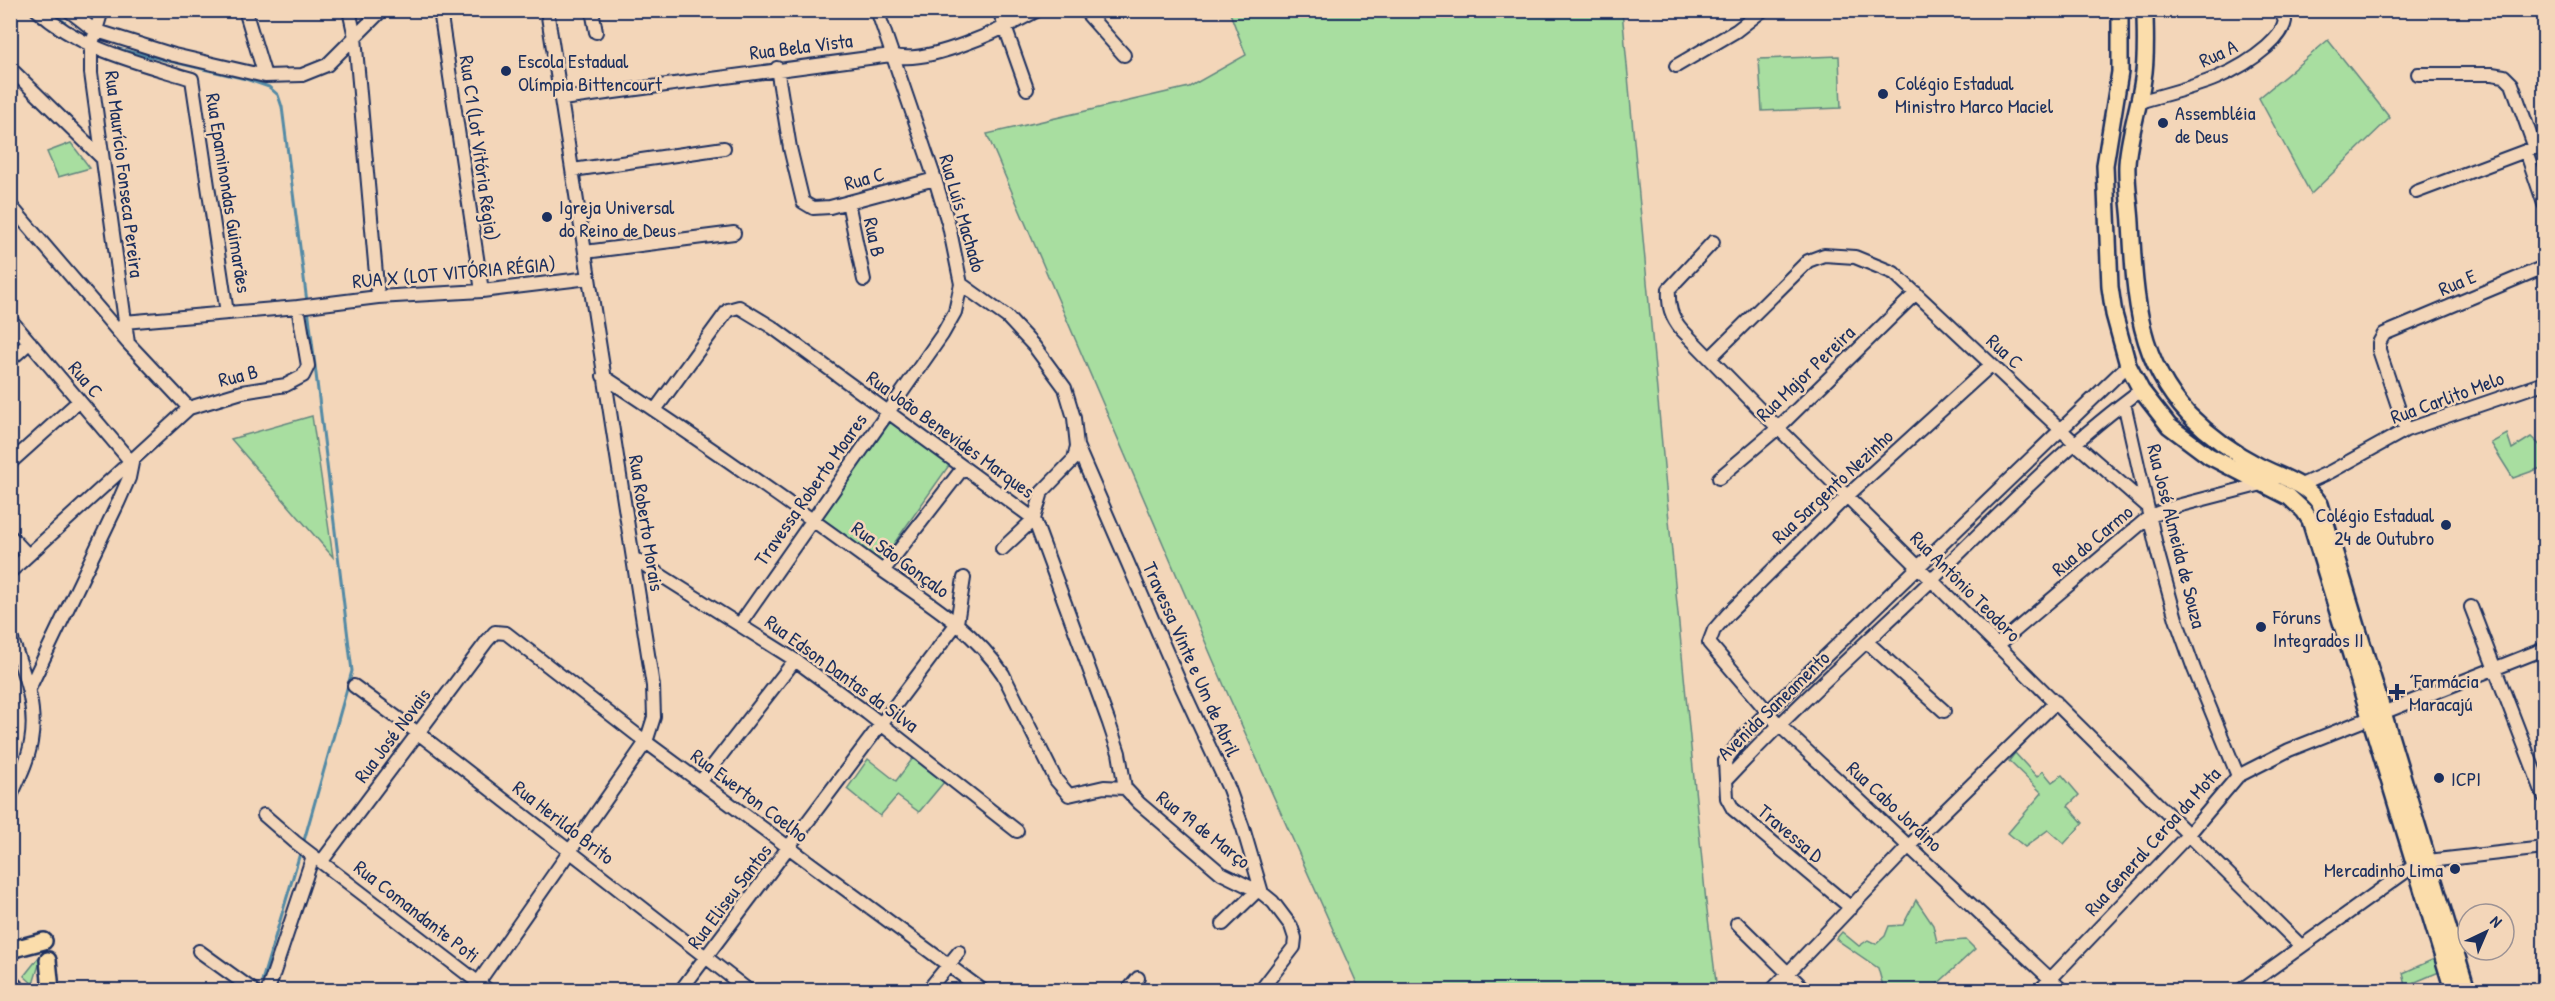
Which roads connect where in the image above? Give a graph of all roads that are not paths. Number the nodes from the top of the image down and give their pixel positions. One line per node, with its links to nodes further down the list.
1 (37, 10): 22 (street)
2 (68, 10): 19 (street)
3 (102, 10): 19 (street, Rua Maurício Fonseca Pereira)
4 (245, 10): 29 (street)
5 (349, 10): 21 (street)
6 (382, 10): 21 (street)
7 (547, 10): 31 (street, Rua Roberto Morais)
8 (592, 10): 20 (street)
9 (877, 10): 23 (street, Rua Luís Machado)
10 (999, 10): 18 (street)
11 (1038, 10): 18 (street, Rua Bela Vista)
12 (1084, 10): 24 (street)
13 (1763, 10): 25 (street)
14 (2120, 10): 33 (main road)
15 (2145, 10): 32 (main road)
16 (2280, 10): 32 (street, Rua A)
17 (444, 11): 53 (street, Rua C1 (Lot Vitória Régia))
18 (1005, 27): 23 (street, Rua Bela Vista); 30 (street)
19 (94, 30): 22 (street, Rua Maurício Fonseca Pereira); 29 (street)
20 (596, 32)
21 (355, 37): 29 (street); 55 (street)
22 (90, 47): 37 (street, Rua Maurício Fonseca Pereira); 57 (street, Rua Epaminondas Guimarães)
23 (891, 55): 27 (street, Rua Bela Vista); 41 (street, Rua Luís Machado)
24 (1124, 55)
25 (1676, 66)
26 (10, 68): 37 (street)
27 (777, 68): 31 (street, Rua Bela Vista); 43 (street, Rua C)
28 (2418, 74): 36 (street)
29 (265, 76)
30 (1027, 89)
31 (561, 99): 40 (street, Rua Roberto Morais)
32 (2139, 102): 34 (main road)
33 (2109, 130): 34 (main road); 38 (main road)
34 (2130, 136): 39 (main road)
35 (724, 148): 40 (street)
36 (2535, 148): 42 (street); 44 (street)
37 (102, 158): 59 (street, Rua Maurício Fonseca Pereira)
38 (2105, 165): 39 (main road); 64 (main road)
39 (2127, 166): 84 (main road)
40 (573, 170): 48 (street, Rua Roberto Morais)
41 (935, 179): 43 (street, Rua C); 52 (street, Rua Luís Machado)
42 (2415, 192)
43 (848, 202): 51 (street, Rua B)
44 (2544, 204)
45 (10, 205): 61 (street)
46 (734, 233): 48 (street)
47 (1713, 242): 62 (street, Rua Antônio Teodoro)
48 (585, 252): 50 (street, Rua Roberto Morais)
49 (2544, 267): 76 (street, Rua E)
50 (589, 278): 53 (street, RUA X (LOT VITÓRIA RÉGIA)); 66 (street, Rua Roberto Morais)
51 (864, 280)
52 (961, 284): 73 (street, Travessa Roberto Moares); 78 (street, Rua Luís Machado)
53 (482, 291): 55 (street, RUA X (LOT VITÓRIA RÉGIA))
54 (1916, 293): 62 (street, Rua C); 65 (street, Rua C); 74 (street, Rua Major Pereira)
55 (378, 297): 56 (street, RUA X (LOT VITÓRIA RÉGIA))
56 (298, 307): 57 (street, RUA X (LOT VITÓRIA RÉGIA)); 71 (street, Rua B)
57 (227, 313): 59 (street, RUA X (LOT VITÓRIA RÉGIA))
58 (10, 319): 60 (street, Rua C)
59 (124, 322): 61 (street, Rua Maurício Fonseca Pereira)
60 (30, 342): 63 (street); 69 (street, Rua C)
61 (128, 343): 71 (street)
62 (1710, 358): 74 (street, Rua Antônio Teodoro)
63 (10, 360)
64 (2128, 364): 68 (main road); 75 (street, Avenida Saneamento)
65 (1991, 365): 75 (street, Rua C); 86 (street, Rua Sargento Nezinho)
66 (603, 376): 72 (street, Rua São Gonçalo); 94 (street, Rua Roberto Morais)
67 (2544, 383): 76 (street, Rua Carlito Melo)
68 (2141, 390): 70 (street, Avenida Saneamento); 83 (main road)
69 (79, 401): 79 (street); 80 (street, Rua C)
70 (2124, 403): 77 (street, Avenida Saneamento); 88 (street, Rua José Almeida de Souza)
71 (189, 408): 80 (street, Rua B)
72 (655, 410): 73 (street, Rua João Benevides Marques); 89 (street, Rua São Gonçalo)
73 (889, 411): 81 (street, Rua João Benevides Marques); 89 (street, Travessa Roberto Moares)
74 (1778, 428): 82 (street, Rua Major Pereira); 86 (street, Rua Antônio Teodoro)
75 (2061, 429): 77 (street, Rua C); 85 (street, Avenida Saneamento)
76 (2406, 430): 84 (street, Rua Carlito Melo)
77 (2076, 444): 87 (street, Avenida Saneamento); 88 (street, Rua C)
78 (1077, 446): 90 (street); 136 (street, Travessa Vinte e Um de Abril)
79 (10, 463)
80 (132, 463): 93 (street, Rua B); 112 (street)
81 (963, 468): 90 (street, Rua João Benevides Marques); 96 (street)
82 (1719, 478)
83 (2262, 484): 88 (street, Rua do Carmo); 116 (main road)
84 (2301, 485): 116 (main road)
85 (1997, 493): 87 (street); 95 (street, Avenida Saneamento)
86 (1847, 496): 95 (street, Rua Antônio Teodoro); 106 (street, Rua Sargento Nezinho)
87 (2009, 506): 99 (street, Avenida Saneamento)
88 (2148, 511): 107 (street, Rua do Carmo); 121 (street, Rua José Almeida de Souza)
89 (812, 519): 96 (street, Rua São Gonçalo); 102 (street, Travessa Roberto Moares)
90 (1034, 519): 92 (street); 124 (street, Rua João Benevides Marques)
91 (10, 536): 93 (street)
92 (1002, 549)
93 (28, 555): 97 (street, Rua B)
94 (635, 559): 102 (street, Rua Edson Dantas da Silva); 120 (street, Rua Roberto Morais)
95 (1919, 567): 99 (street, Rua Antônio Teodoro); 115 (street, Avenida Saneamento)
96 (883, 571): 101 (street, Rua São Gonçalo)
97 (10, 572)
98 (964, 578): 101 (street)
99 (1932, 580): 105 (street, Avenida Saneamento); 107 (street, Rua Antônio Teodoro)
100 (2471, 607): 110 (street)
101 (957, 623): 117 (street, Rua Eliseu Santos); 124 (street, Rua São Gonçalo)
102 (740, 624): 109 (street, Rua Edson Dantas da Silva)
103 (495, 632): 119 (street, Rua José Novais); 120 (street, Rua Ewerton Coelho)
104 (10, 634): 112 (street)
105 (1867, 642): 114 (street); 118 (street, Avenida Saneamento)
106 (1709, 643): 115 (street, Rua Cabo Jordino)
107 (1998, 645): 113 (street, Rua Antônio Teodoro)
108 (2544, 649): 110 (street, Rua General Ceroa da Mota)
109 (795, 660): 117 (street, Rua Edson Dantas da Silva); 123 (street)
110 (2494, 670): 116 (street, Rua General Ceroa da Mota); 125 (street)
111 (354, 686): 119 (street, Rua Herildo Brito)
112 (29, 689): 126 (street)
113 (2055, 702): 129 (street, Rua Antônio Teodoro); 130 (street)
114 (1944, 711)
115 (1767, 712): 118 (street, Rua Cabo Jordino); 122 (street, Avenida Saneamento)
116 (2376, 715): 121 (street, Rua General Ceroa da Mota); 135 (main road)
117 (881, 724): 128 (street, Rua Edson Dantas da Silva); 132 (street, Rua Eliseu Santos)
118 (1778, 724): 122 (street, Avenida Saneamento); 130 (street, Rua Cabo Jordino)
119 (418, 733): 133 (street, Rua Herildo Brito); 134 (street, Rua José Novais)
120 (646, 742): 123 (street, Rua Ewerton Coelho); 133 (street, Rua Roberto Morais)
121 (2238, 776): 129 (street, Rua General Ceroa da Mota)
122 (1728, 778): 137 (street, Travessa D)
123 (700, 781): 132 (street, Rua Ewerton Coelho)
124 (1125, 788): 136 (street, Rua 19 de Março)
125 (2544, 796)
126 (10, 798)
127 (264, 815): 134 (street, Rua Comandante Poti)
128 (1017, 831)
129 (2189, 834): 141 (street, Rua Antônio Teodoro); 150 (street, Rua General Ceroa da Mota)
130 (1909, 846): 137 (street); 150 (street, Rua Cabo Jordino)
131 (2544, 848): 135 (street)
132 (789, 849): 145 (street, Rua Eliseu Santos); 147 (street, Rua Ewerton Coelho)
133 (570, 852): 145 (street, Rua Herildo Brito); 152 (street, Rua Roberto Morais)
134 (317, 859): 152 (street, Rua Comandante Poti); 156 (street, Rua José Novais)
135 (2421, 863): 141 (street); 168 (main road); 169 (main road)
136 (1260, 892): 139 (street); 162 (street)
137 (1851, 908): 148 (street)
138 (1737, 922): 148 (street)
139 (1223, 924)
140 (44, 941): 142 (main road)
141 (2301, 946): 167 (street)
142 (10, 950)
143 (199, 951): 155 (street)
144 (959, 952): 147 (street)
145 (706, 959): 157 (street, Rua Eliseu Santos); 158 (street, Rua Herildo Brito)
146 (48, 960): 154 (main road)
147 (948, 965): 159 (street); 160 (street, Rua Ewerton Coelho)
148 (1787, 973): 163 (street); 164 (street)
149 (1138, 978): 161 (street)
150 (2050, 980): 165 (street, Rua General Ceroa da Mota); 166 (street, Rua Cabo Jordino)
151 (10, 983): 153 (main road)
152 (480, 988)
153 (18, 990)
154 (51, 990)
155 (250, 990)
156 (268, 990)
157 (681, 990)
158 (748, 990)
159 (928, 990)
160 (982, 990)
161 (1128, 990)
162 (1261, 990)
163 (1772, 990)
164 (1805, 990)
165 (2040, 990)
166 (2062, 990)
167 (2241, 990)
168 (2453, 990)
169 (2467, 990)

